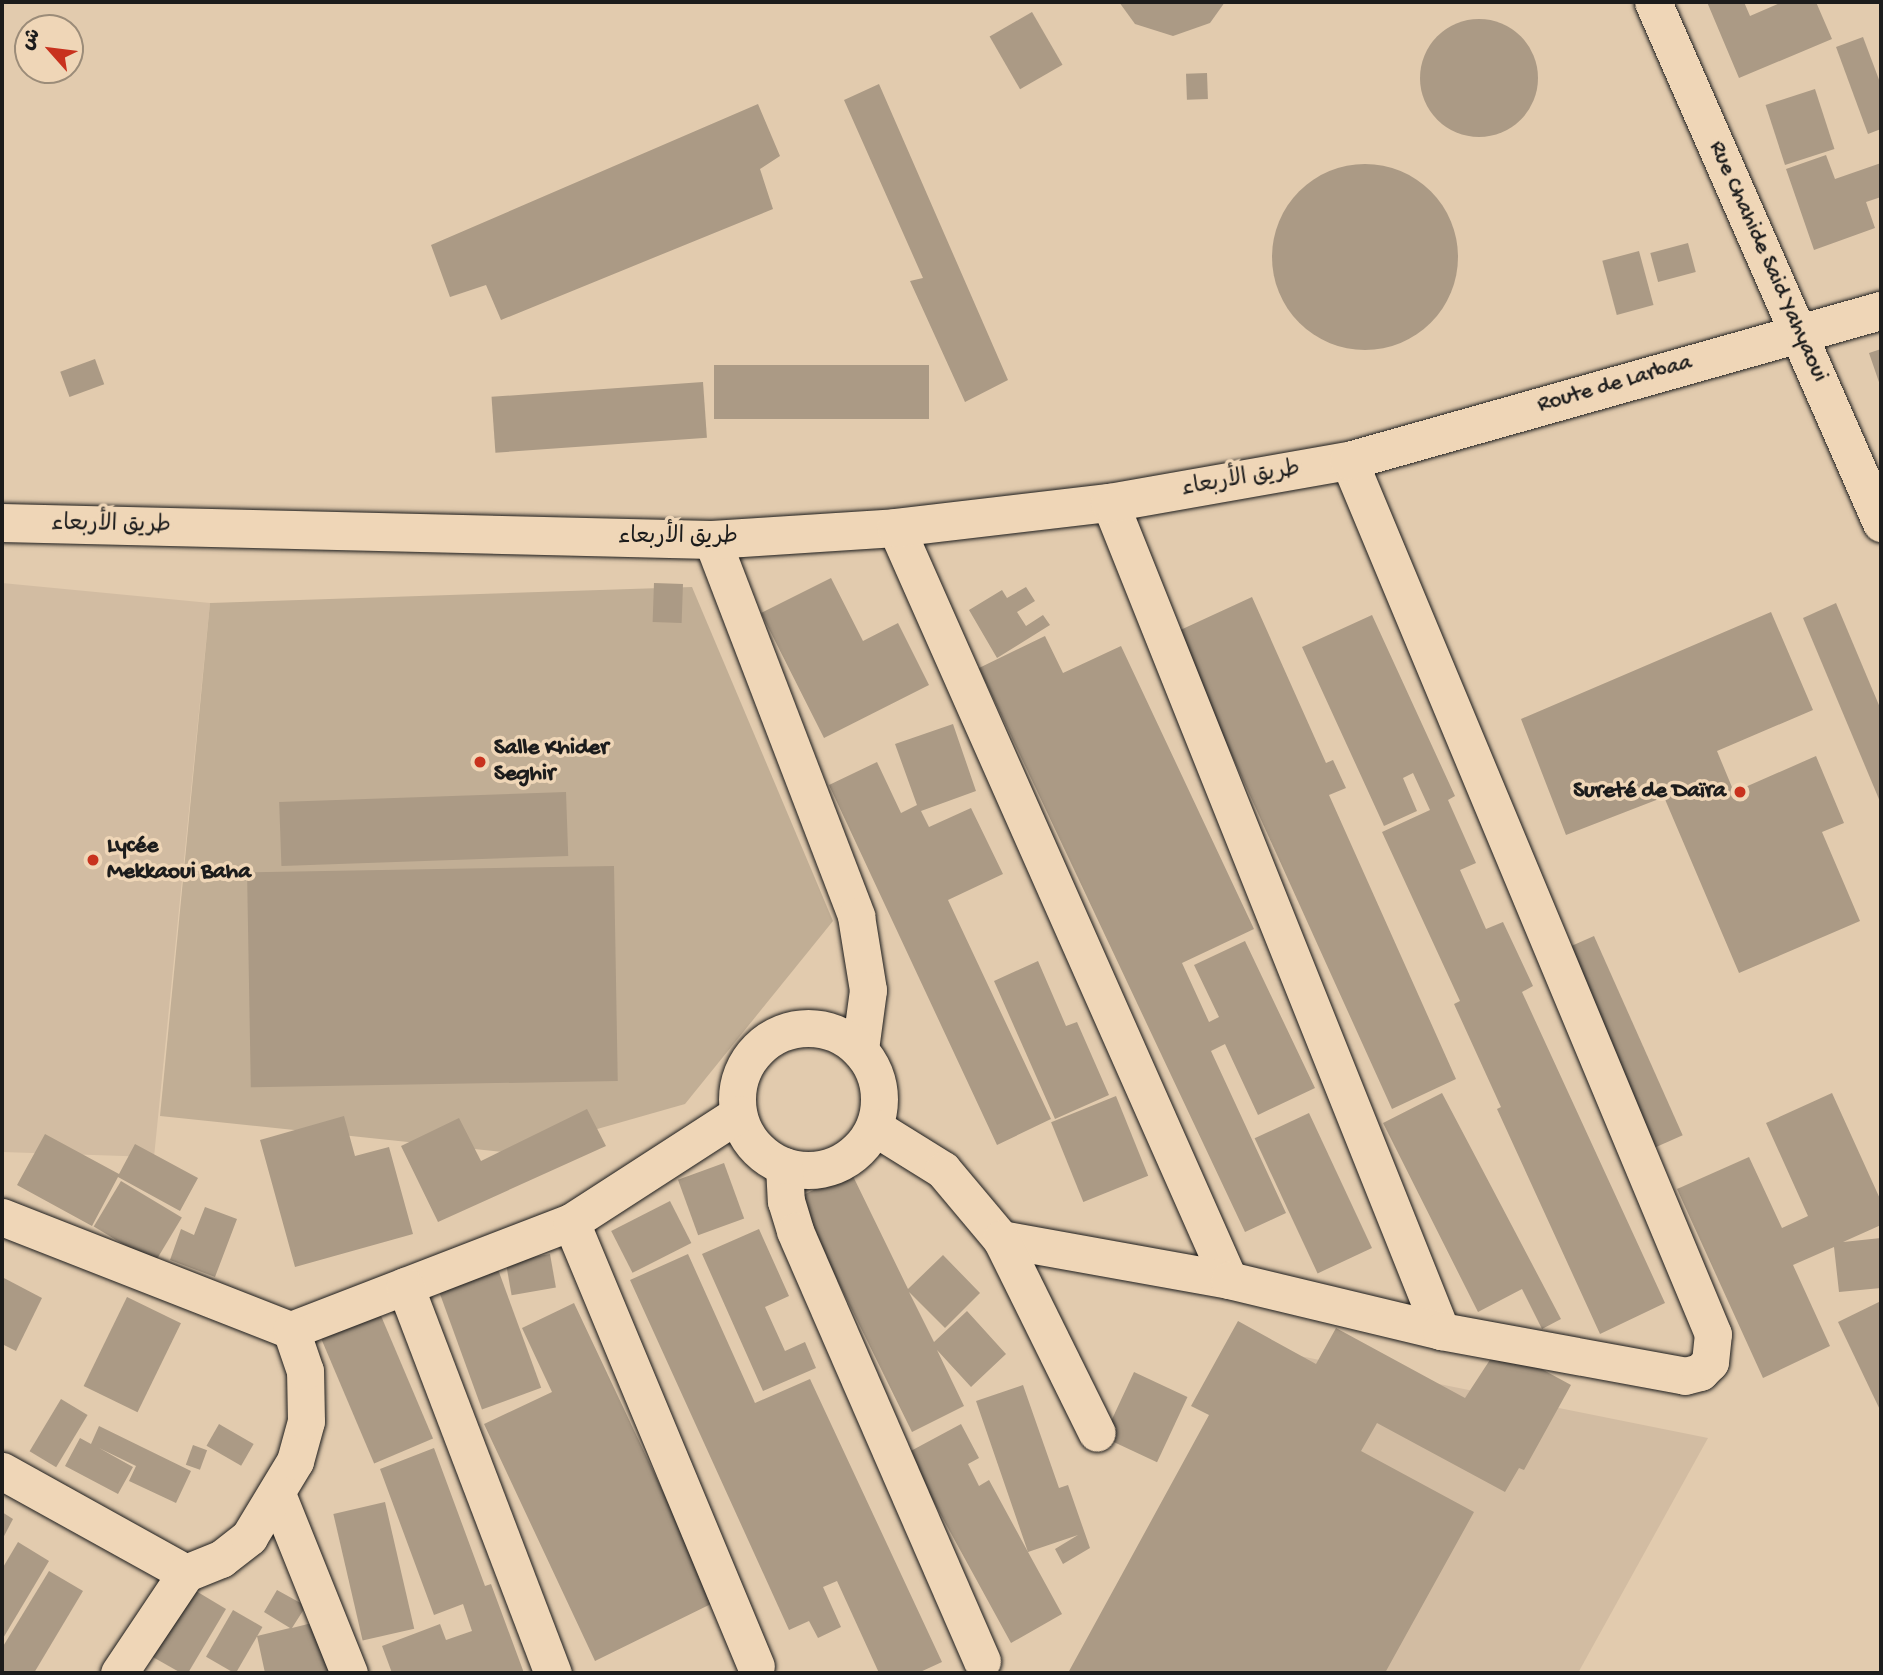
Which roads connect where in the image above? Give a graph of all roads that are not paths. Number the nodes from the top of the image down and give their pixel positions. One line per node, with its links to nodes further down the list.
1 (1653, 2): 3 (street, Rue Chahide Said Yahyaoui)
2 (1881, 311): 3 (main road, Route de Larbaa)
3 (1797, 333): 4 (main road, Route de Larbaa); 7 (street, Rue Chahide Said Yahyaoui)
4 (1349, 461): 5 (main road, طريق الأربعاء); 20 (street)
5 (1110, 503): 8 (main road, طريق الأربعاء); 20 (street)
6 (2, 523): 9 (main road, طريق الأربعاء)
7 (1881, 523)
8 (896, 528): 9 (main road, طريق الأربعاء); 17 (street)
9 (712, 540): 10 (street)
10 (860, 1049): 11 (street); 12 (street)
11 (738, 1114): 13 (street); 15 (street)
12 (874, 1127): 13 (street); 16 (street)
13 (784, 1166): 25 (street)
14 (2, 1217): 19 (street)
15 (571, 1222): 18 (street); 26 (street)
16 (1001, 1239): 17 (street); 21 (street)
17 (1229, 1280): 20 (street)
18 (405, 1286): 19 (street); 29 (street)
19 (291, 1330): 23 (street)
20 (1441, 1331)
21 (1097, 1433)
22 (2, 1471): 24 (street)
23 (277, 1494): 24 (street); 28 (street)
24 (186, 1573): 27 (street)
25 (982, 1661)
26 (756, 1666)
27 (119, 1673)
28 (349, 1673)
29 (553, 1673)

